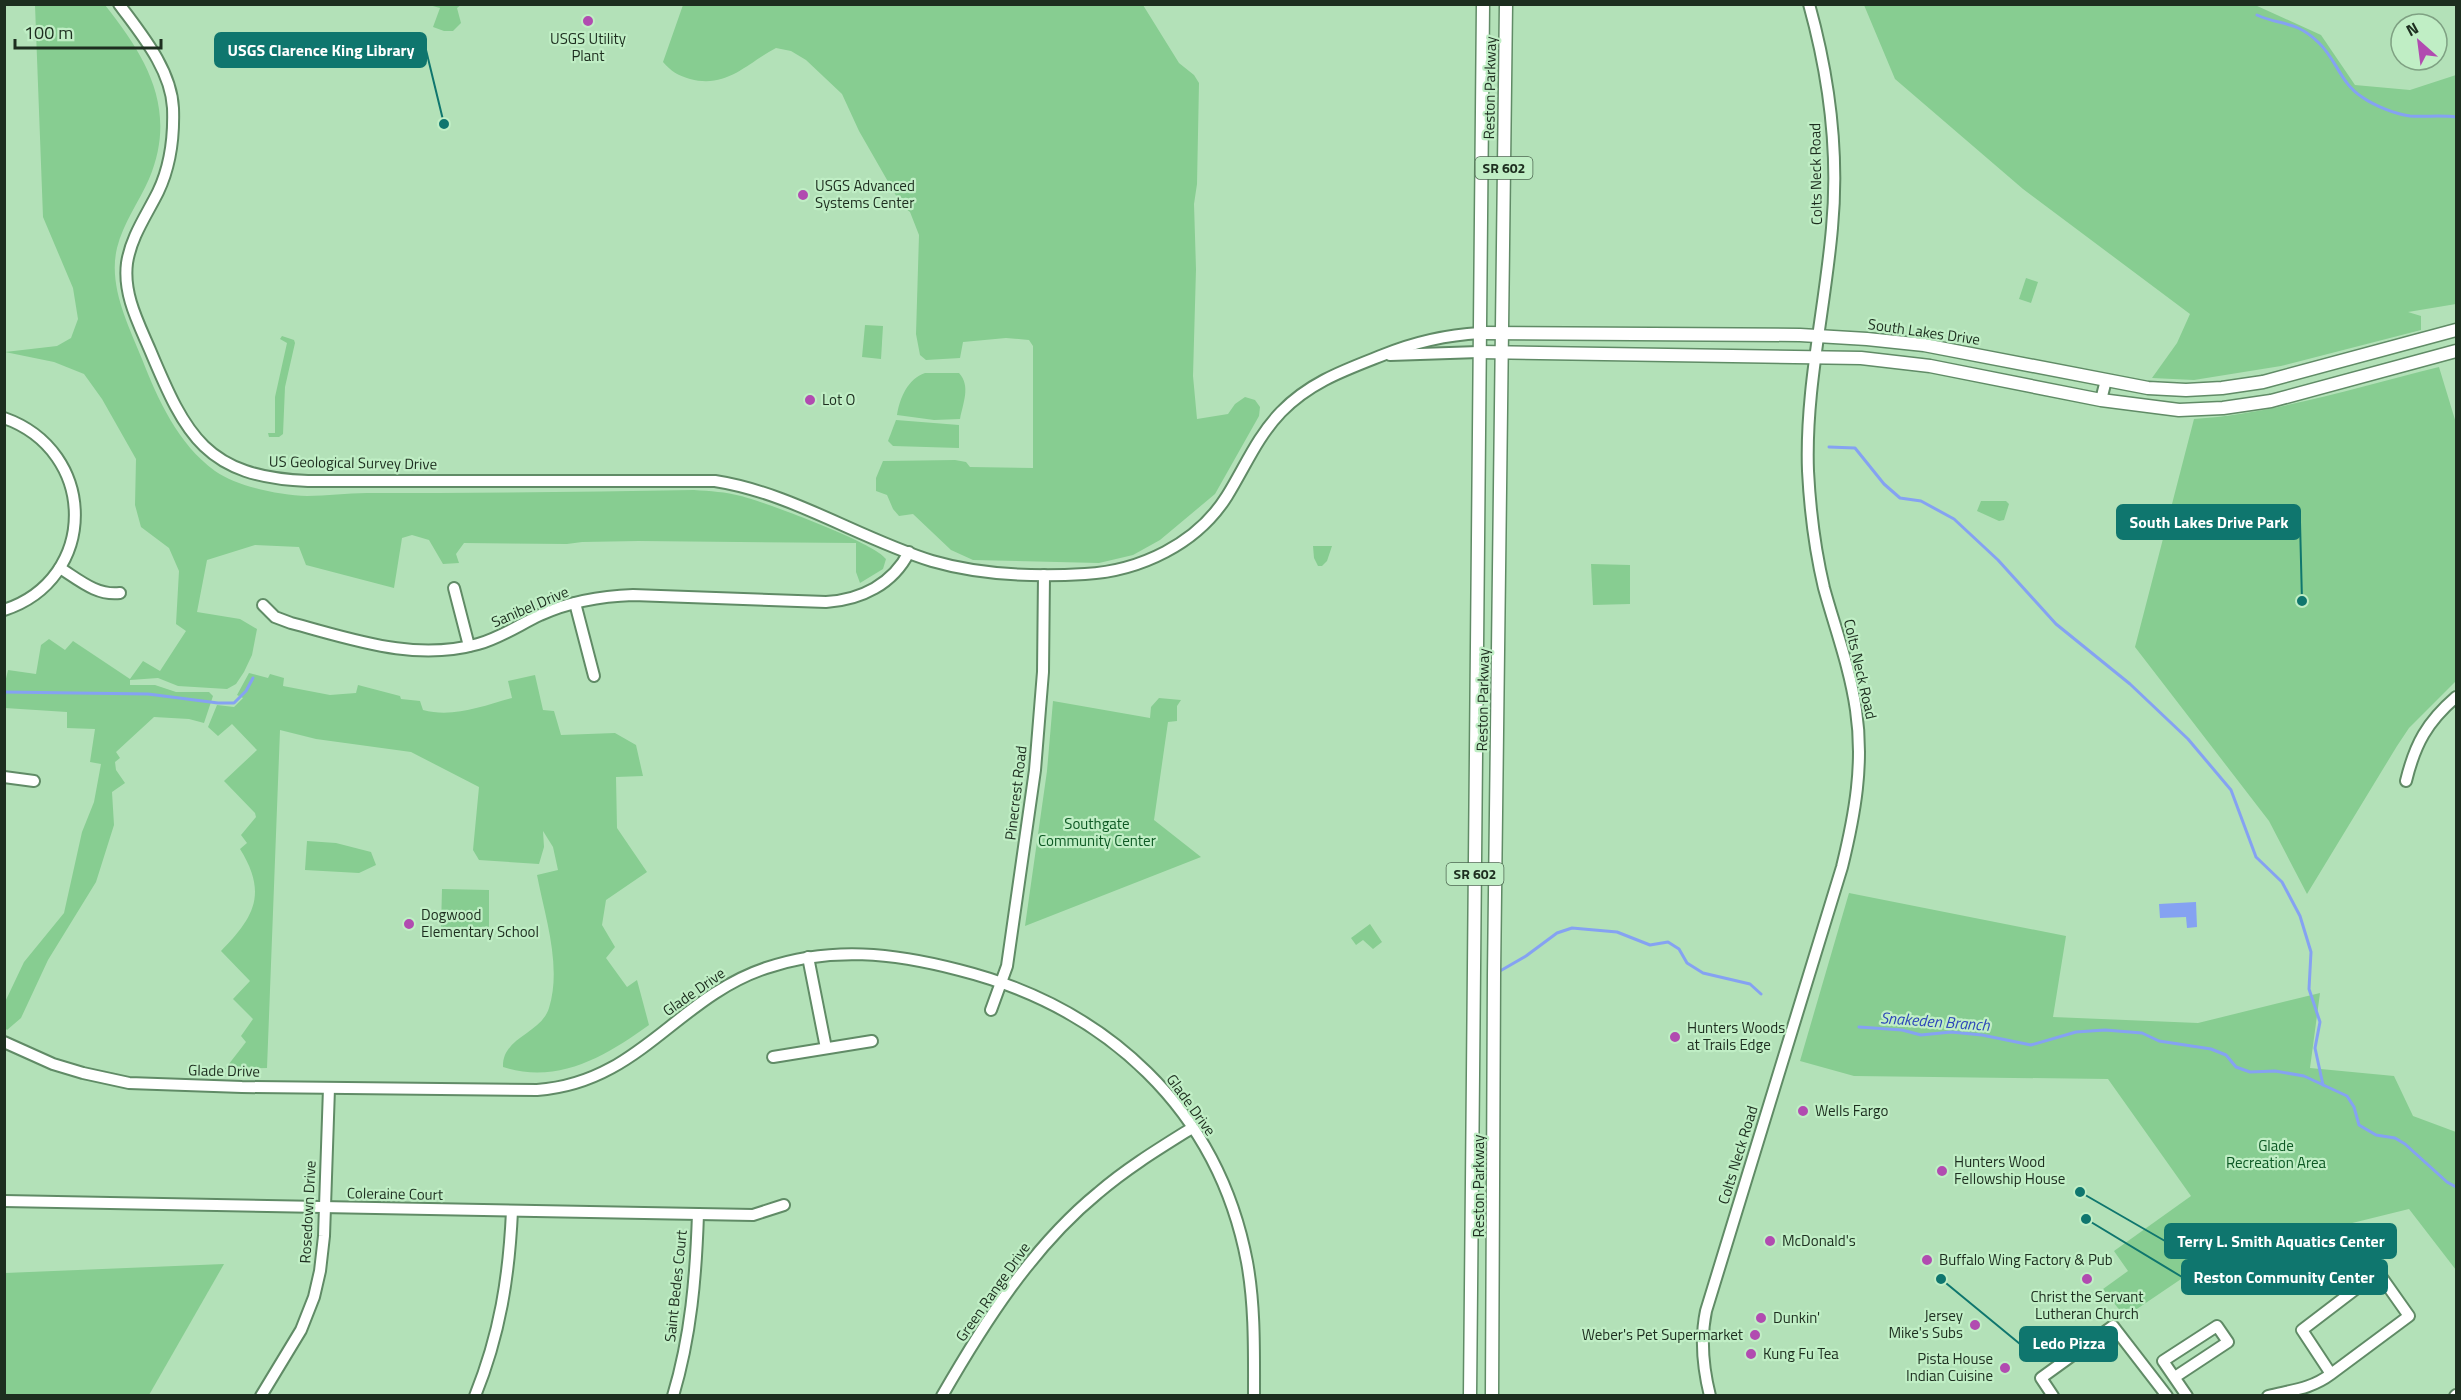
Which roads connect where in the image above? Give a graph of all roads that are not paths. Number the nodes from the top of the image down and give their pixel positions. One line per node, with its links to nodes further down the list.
1 (119, 4): 17 (street, US Geological Survey Drive)
2 (1483, 4): 7 (main road, Reston Parkway / SR 602)
3 (1506, 4): 6 (main road, Reston Parkway / SR 602)
4 (1809, 4): 8 (street, Colts Neck Road)
5 (2457, 330): 14 (main road, South Lakes Drive)
6 (1503, 332): 7 (main road, South Lakes Drive); 8 (main road, South Lakes Drive); 9 (main road, Reston Parkway / SR 602)
7 (1479, 333): 11 (main road, Reston Parkway / SR 602); 12 (street, South Lakes Drive)
8 (1819, 336): 13 (street, Colts Neck Road); 14 (main road, South Lakes Drive)
9 (1503, 351): 11 (main road, South Lakes Drive); 13 (main road, South Lakes Drive); 53 (main road, Reston Parkway / SR 602)
10 (2457, 351): 15 (main road, South Lakes Drive)
11 (1479, 352): 12 (street, South Lakes Drive); 52 (main road, Reston Parkway / SR 602)
12 (1381, 356): 19 (street, South Lakes Drive)
13 (1816, 356): 15 (main road, South Lakes Drive); 54 (street, Colts Neck Road)
14 (2106, 380): 15 (street)
15 (2101, 400)
16 (4, 418): 18 (street)
17 (909, 552): 19 (street, South Lakes Drive); 22 (street, Sanibel Drive)
18 (60, 568): 21 (street); 24 (street)
19 (1044, 575): 32 (street, Pinecrest Road)
20 (454, 588): 25 (street)
21 (120, 593)
22 (575, 603): 25 (street, Sanibel Drive); 26 (street)
23 (263, 605): 25 (street, Sanibel Drive)
24 (4, 610)
25 (469, 646)
26 (594, 676)
27 (2457, 697): 30 (street)
28 (4, 777): 29 (street)
29 (34, 781)
30 (2406, 781)
31 (808, 957): 32 (street, Glade Drive); 36 (street); 38 (street, Glade Drive)
32 (1003, 982): 33 (street, Pinecrest Road); 39 (street, Glade Drive)
33 (991, 1010)
34 (872, 1041): 36 (street)
35 (4, 1042): 38 (street, Glade Drive)
36 (826, 1048): 37 (street)
37 (773, 1057)
38 (329, 1088): 42 (street, Rosedown Drive)
39 (1192, 1128): 50 (street, Green Range Drive); 51 (street, Glade Drive)
40 (4, 1201): 42 (street, Coleraine Court)
41 (784, 1205): 44 (street, Coleraine Court)
42 (324, 1208): 43 (street, Coleraine Court); 47 (street, Rosedown Drive)
43 (512, 1211): 44 (street, Coleraine Court); 48 (street)
44 (698, 1214): 49 (street, Saint Bedes Court)
45 (2331, 1374): 45 (street); 58 (street)
46 (2175, 1377): 46 (street); 57 (street)
47 (261, 1395)
48 (475, 1395)
49 (673, 1395)
50 (942, 1395)
51 (1254, 1395)
52 (1470, 1395)
53 (1492, 1395)
54 (1710, 1395)
55 (2053, 1395): 56 (street)
56 (2167, 1395)
57 (2187, 1395)
58 (2268, 1395)

